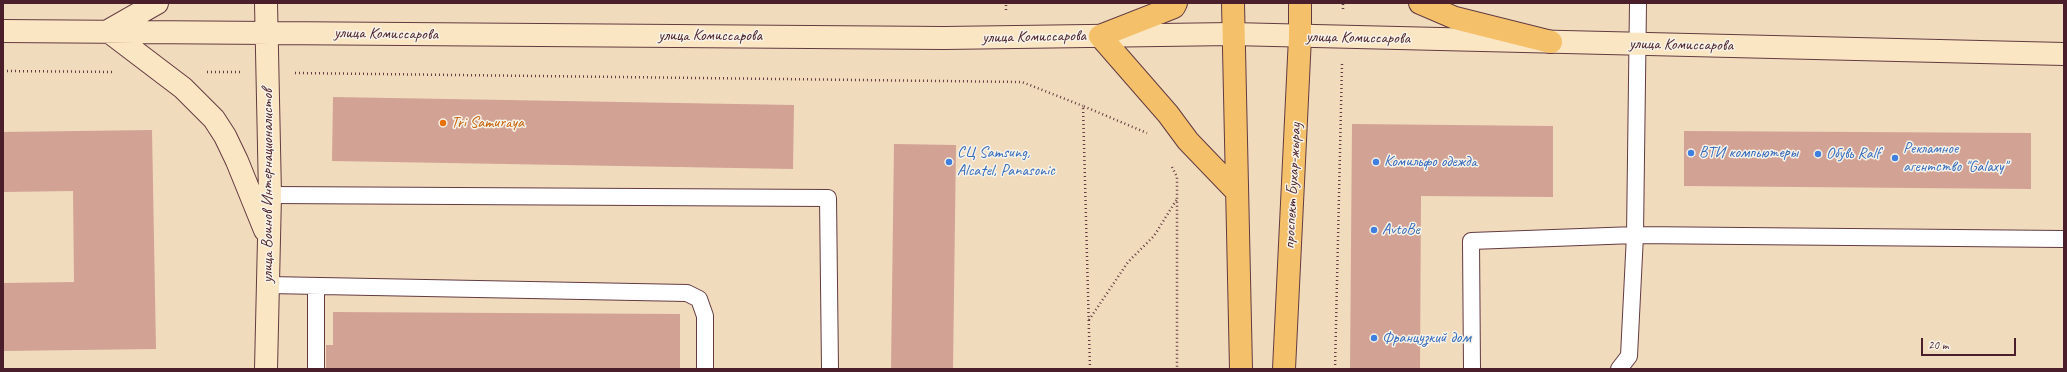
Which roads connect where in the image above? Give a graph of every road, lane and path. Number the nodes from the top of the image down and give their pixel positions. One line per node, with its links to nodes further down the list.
1 (157, 3): 9 (street)
2 (266, 3): 10 (street, улица Воинов Интернационалистов)
3 (1176, 3): 12 (main road)
4 (1233, 3): 11 (main road)
5 (1300, 3): 13 (main road, проспект Бухар-жырау)
6 (1420, 3): 15 (main road)
7 (1638, 3): 16 (lane)
8 (3, 30): 9 (street, улица Комиссарова)
9 (108, 31): 10 (street, улица Комиссарова); 19 (street)
10 (266, 32): 12 (street, улица Комиссарова); 21 (street, улица Воинов Интернационалистов)
11 (1232, 34): 12 (street, улица Комиссарова); 13 (street, улица Комиссарова); 25 (main road)
12 (1100, 36): 25 (main road)
13 (1300, 37): 14 (street, улица Комиссарова); 41 (main road, проспект Бухар-жырау)
14 (1343, 38): 15 (street, улица Комиссарова); 42 (path)
15 (1551, 42): 16 (street, улица Комиссарова)
16 (1638, 44): 17 (street, улица Комиссарова); 28 (lane)
17 (2064, 54)
18 (3, 71): 19 (path)
19 (160, 72): 29 (street)
20 (206, 72): 21 (path)
21 (268, 72): 22 (path); 26 (street, улица Воинов Интернационалистов)
22 (1083, 106): 23 (path); 33 (path)
23 (1150, 135)
24 (1171, 165): 27 (path)
25 (1236, 191): 40 (main road)
26 (270, 195): 29 (street, улица Воинов Интернационалистов); 37 (lane)
27 (1177, 198): 33 (path); 39 (path)
28 (1635, 235): 30 (lane); 43 (lane); 44 (lane)
29 (269, 238): 31 (street, улица Воинов Интернационалистов)
30 (2064, 239)
31 (268, 285): 32 (lane); 34 (street, улица Воинов Интернационалистов)
32 (316, 286): 35 (lane); 36 (lane)
33 (1089, 320): 38 (path)
34 (266, 369)
35 (316, 369)
36 (705, 369)
37 (830, 369)
38 (1090, 369)
39 (1177, 369)
40 (1241, 369)
41 (1284, 369)
42 (1335, 369)
43 (1472, 369)
44 (1619, 369)

